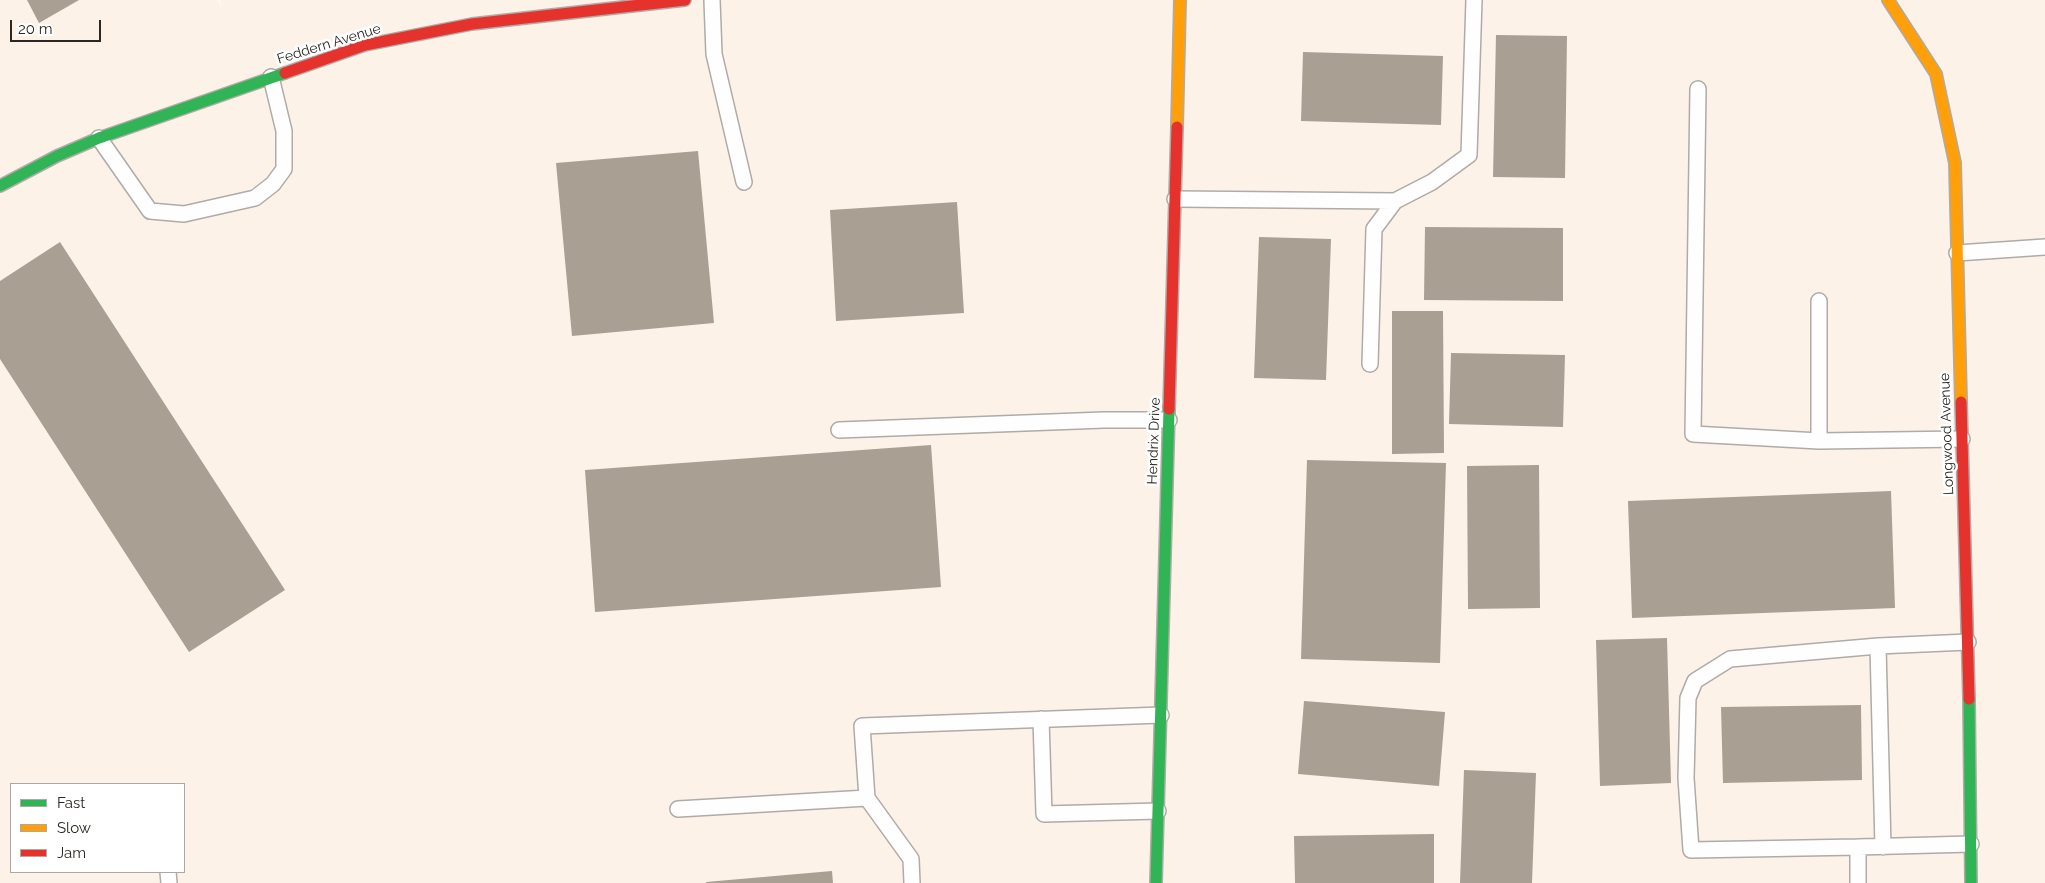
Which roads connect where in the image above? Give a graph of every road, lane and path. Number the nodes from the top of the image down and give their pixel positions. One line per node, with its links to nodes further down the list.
1 (686, 0): 6 (street, Feddern Avenue)
2 (712, 0): 9 (lane)
3 (1180, 0): 11 (street, Hendrix Drive)
4 (1474, 0): 12 (lane)
5 (1888, 0): 14 (street, Longwood Avenue)
6 (271, 77): 8 (street, Feddern Avenue); 8 (lane)
7 (1698, 89): 20 (lane)
8 (99, 138): 10 (street, Feddern Avenue)
9 (744, 182)
10 (0, 186)
11 (1175, 199): 12 (lane); 17 (street, Hendrix Drive)
12 (1395, 201): 16 (lane)
13 (2045, 247): 14 (lane)
14 (1957, 253): 19 (street, Longwood Avenue)
15 (1819, 301): 20 (lane)
16 (1370, 364)
17 (1169, 420): 18 (lane); 23 (street, Hendrix Drive)
18 (839, 430)
19 (1962, 439): 20 (lane); 21 (street, Longwood Avenue)
20 (1819, 441)
21 (1968, 642): 22 (lane); 28 (street, Longwood Avenue)
22 (1878, 646): 29 (lane); 30 (lane)
23 (1161, 715): 24 (lane); 27 (street, Hendrix Drive)
24 (1041, 719): 25 (lane); 27 (lane)
25 (867, 798): 26 (lane); 31 (lane)
26 (678, 809)
27 (1158, 811): 32 (street, Hendrix Drive)
28 (1971, 844): 30 (lane); 34 (street, Longwood Avenue)
29 (1858, 847): 30 (lane); 33 (lane)
30 (1883, 847)
31 (912, 883)
32 (1156, 883)
33 (1858, 883)
34 (1971, 883)

